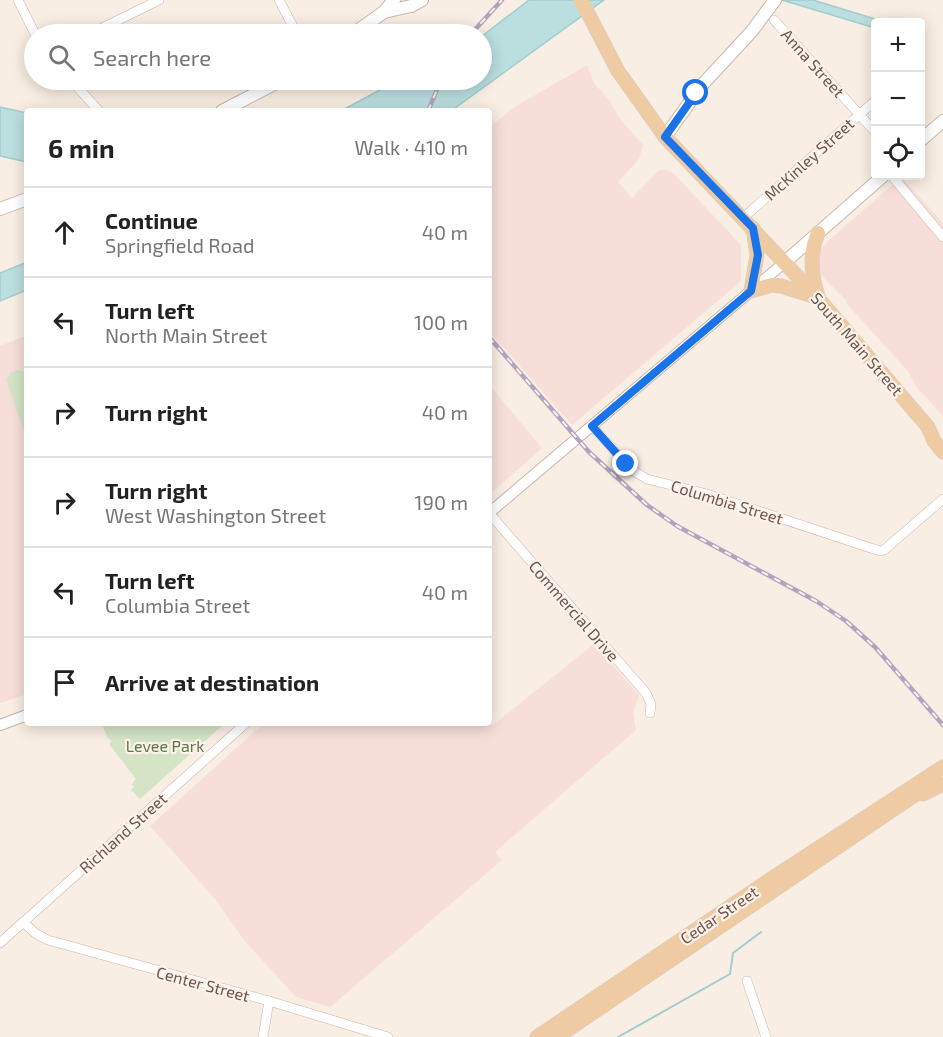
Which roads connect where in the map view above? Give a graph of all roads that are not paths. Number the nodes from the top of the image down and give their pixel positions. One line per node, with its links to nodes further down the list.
1 (18, 0): 10 (street)
2 (159, 0): 11 (street)
3 (279, 0): 12 (street)
4 (394, 0): 8 (main road)
5 (422, 0): 8 (main road)
6 (581, 0): 22 (main road, South Main Street)
7 (775, 0): 22 (main road)
8 (384, 12): 13 (main road)
9 (774, 20): 19 (street, Anna Street)
10 (30, 24)
11 (110, 24)
12 (292, 24)
13 (367, 24)
14 (79, 90): 17 (street)
15 (263, 90): 18 (main road)
16 (871, 104): 19 (street, McKinley Street)
17 (96, 108)
18 (228, 108)
19 (859, 115): 21 (street, Anna Street); 28 (street, McKinley Street)
20 (943, 121): 23 (main road)
21 (871, 128)
22 (665, 137): 28 (main road, South Main Street)
23 (925, 137)
24 (878, 180): 29 (main road)
25 (895, 180): 30 (street)
26 (24, 200): 27 (main road)
27 (0, 209)
28 (748, 223): 31 (main road, South Main Street); 32 (main road)
29 (818, 233): 31 (main road); 33 (main road)
30 (943, 237)
31 (785, 262): 32 (street); 33 (main road, South Main Street)
32 (751, 291): 33 (main road); 34 (street)
33 (818, 298): 35 (main road, South Main Street)
34 (592, 426): 38 (street, Columbia Street); 39 (street)
35 (928, 427): 36 (main road, South Main Street); 37 (main road, South Main Street)
36 (943, 435)
37 (943, 452)
38 (943, 499)
39 (492, 510)
40 (492, 516): 41 (street, Commercial Drive)
41 (650, 713)
42 (24, 716): 43 (street)
43 (0, 725)
44 (243, 726): 51 (street, Richland Street)
45 (943, 760): 49 (main road)
46 (943, 767): 49 (main road)
47 (943, 776): 49 (main road)
48 (943, 784): 49 (main road)
49 (903, 799): 50 (main road, Cedar Street)
50 (775, 884): 57 (main road, Cedar Street); 58 (main road, Cedar Street)
51 (23, 922): 52 (street, Richland Street); 54 (street, Center Street)
52 (0, 943)
53 (747, 981): 59 (street)
54 (269, 1001): 55 (street); 56 (street, Center Street)
55 (262, 1037)
56 (388, 1037)
57 (537, 1037)
58 (557, 1037)
59 (766, 1037)

